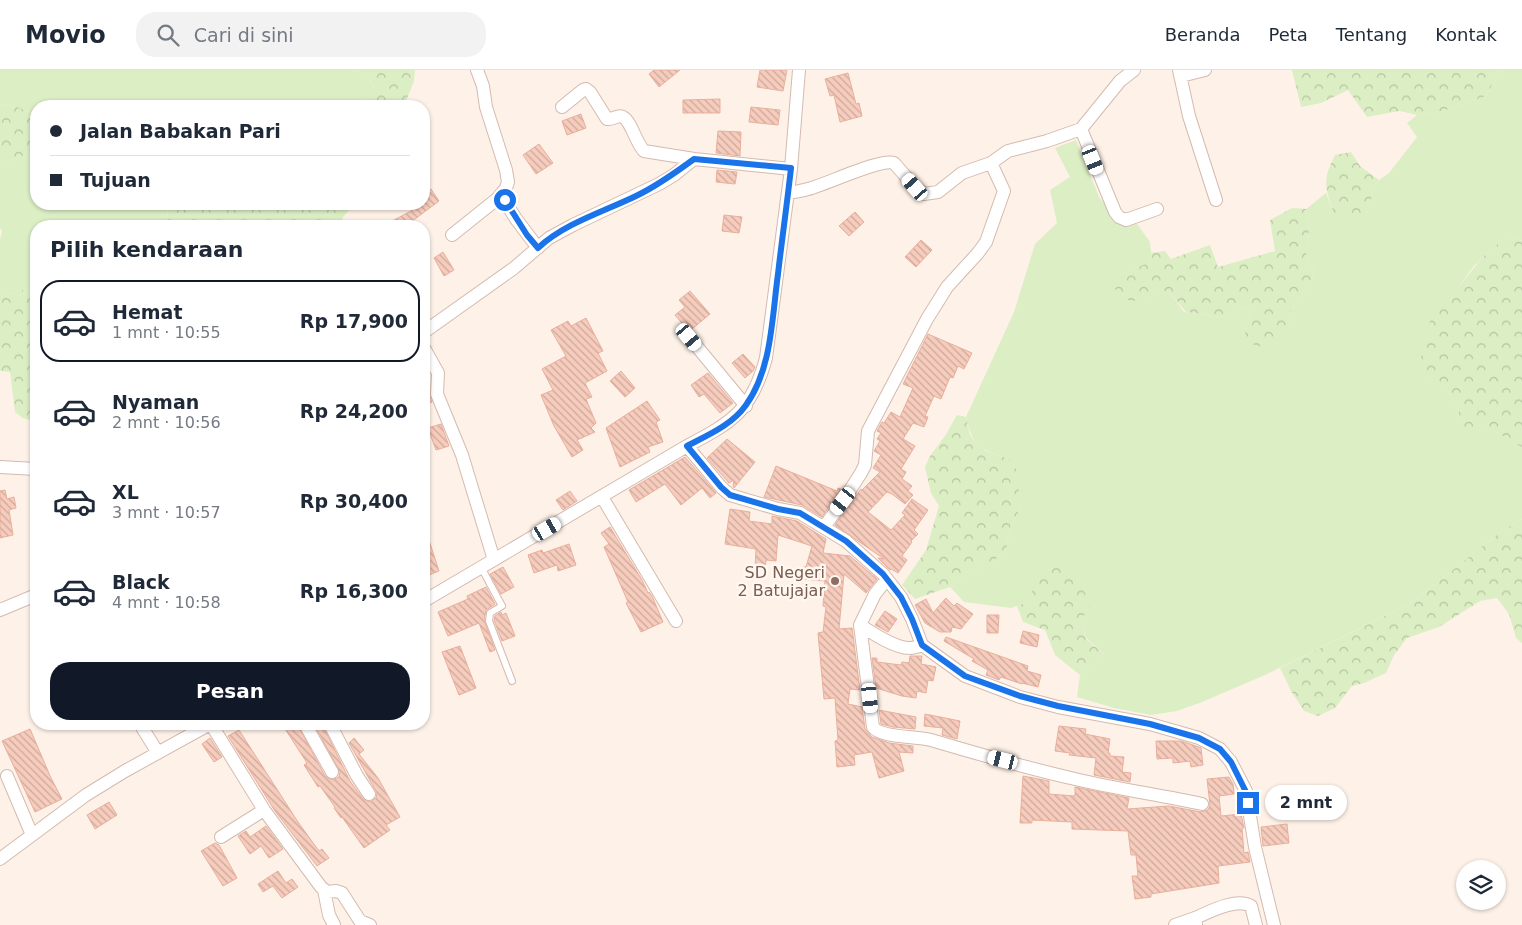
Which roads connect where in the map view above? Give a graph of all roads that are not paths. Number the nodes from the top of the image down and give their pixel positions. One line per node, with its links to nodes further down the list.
1 (477, 70): 12 (street)
2 (799, 70): 10 (street)
3 (1134, 70): 7 (street)
4 (1205, 70): 5 (street)
5 (1180, 73): 13 (street)
6 (562, 106): 8 (street)
7 (1081, 129): 9 (street); 14 (street)
8 (694, 159): 10 (street); 16 (street)
9 (991, 163): 11 (street); 25 (street)
10 (791, 168): 11 (street)
11 (788, 193): 20 (street)
12 (500, 194): 15 (street); 16 (street)
13 (1216, 200)
14 (1157, 209)
15 (452, 235)
16 (538, 248): 17 (street)
17 (430, 328)
18 (689, 337): 20 (street)
19 (430, 359): 26 (street)
20 (746, 406): 21 (street)
21 (687, 446): 24 (street); 25 (street)
22 (0, 467): 23 (street)
23 (30, 469)
24 (602, 498): 26 (street); 32 (street)
25 (824, 527): 28 (street)
26 (494, 560): 27 (street)
27 (481, 568): 30 (street); 35 (lane)
28 (887, 579): 33 (street); 34 (street)
29 (30, 598): 31 (street)
30 (430, 598)
31 (0, 610)
32 (676, 621)
33 (860, 625): 34 (street); 45 (street)
34 (922, 645): 56 (street)
35 (512, 681)
36 (144, 730): 41 (street)
37 (199, 730): 41 (street)
38 (214, 730): 46 (street)
39 (308, 730): 42 (street)
40 (333, 730): 44 (street)
41 (158, 753): 47 (street)
42 (332, 772)
43 (7, 776): 47 (street)
44 (369, 794)
45 (1202, 804)
46 (264, 810): 48 (street); 50 (street)
47 (32, 835): 49 (street)
48 (222, 837)
49 (0, 859)
50 (324, 890): 52 (street); 53 (street)
51 (1196, 921): 54 (street); 55 (street)
52 (334, 925)
53 (370, 925)
54 (1175, 925)
55 (1256, 925)
56 (1274, 925)

